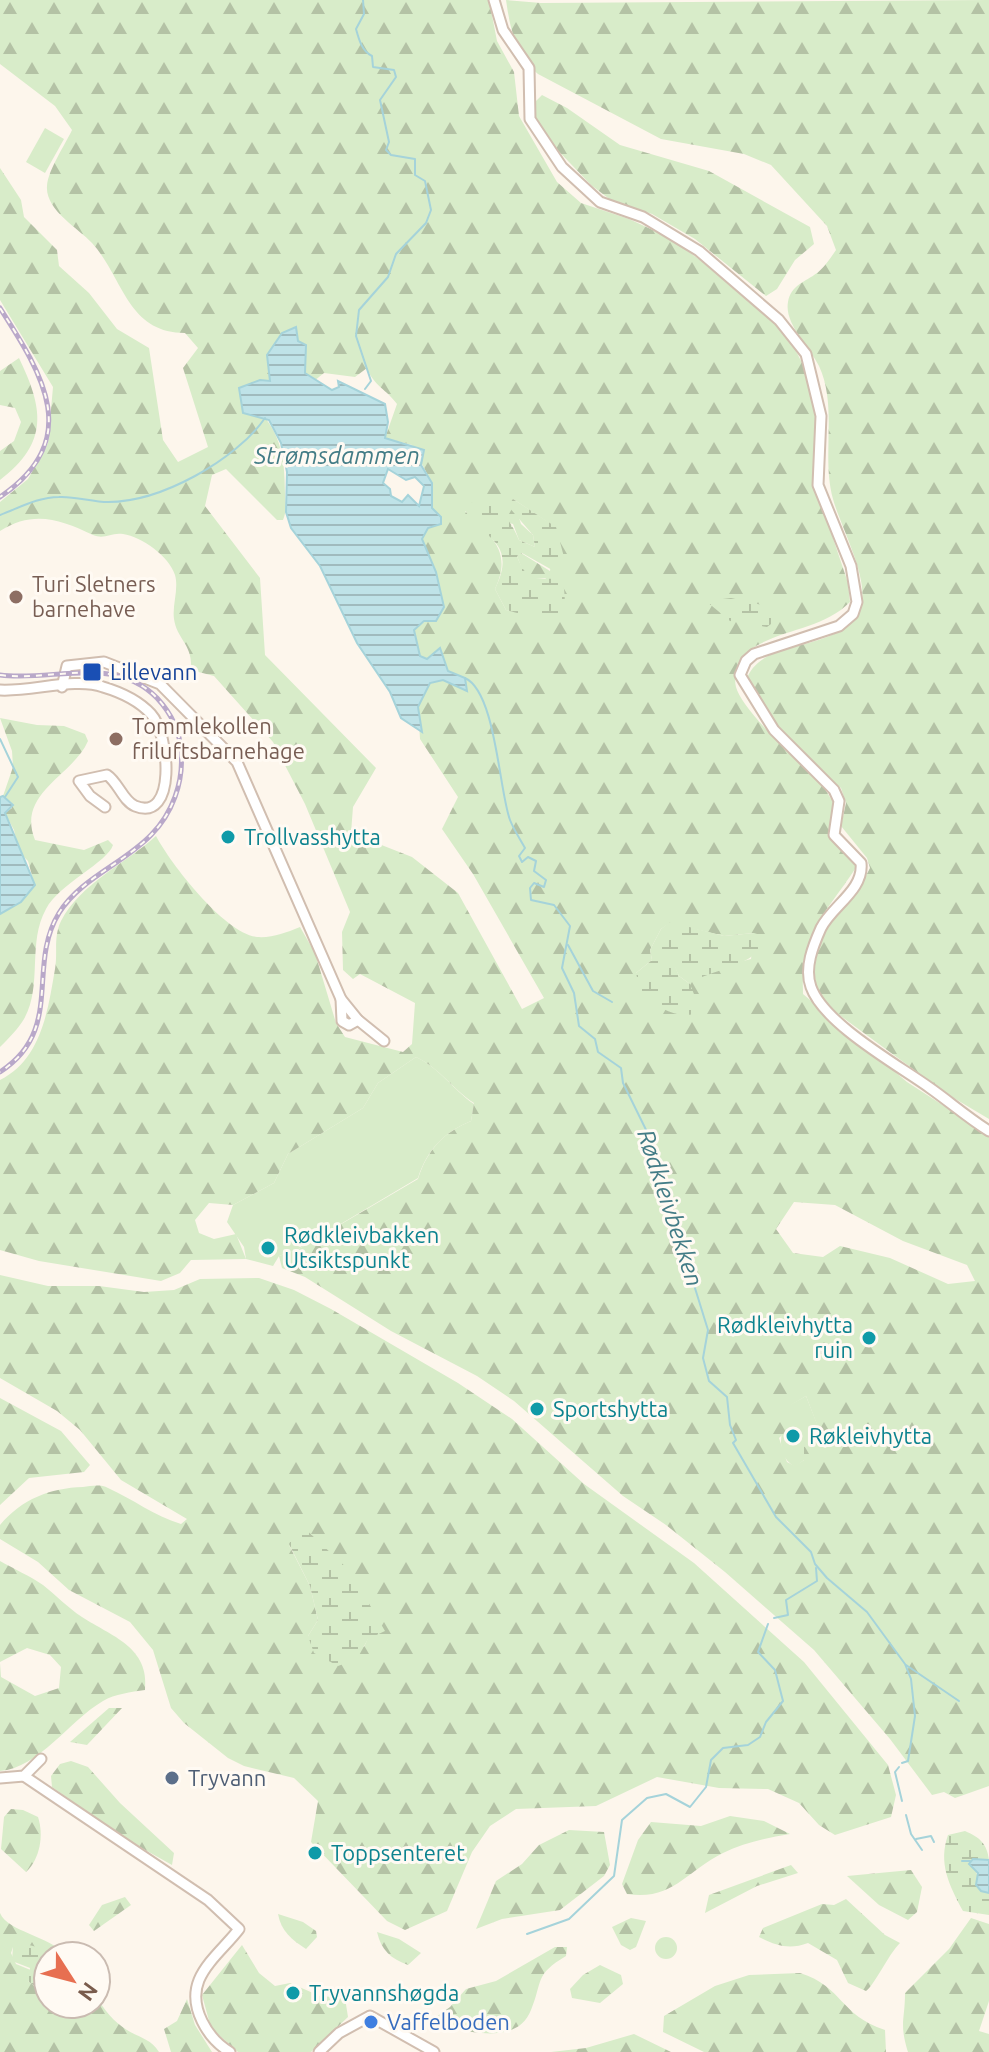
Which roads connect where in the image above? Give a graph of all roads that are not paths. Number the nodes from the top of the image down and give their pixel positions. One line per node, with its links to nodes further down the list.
1 (494, 0): 6 (street)
2 (62, 687): 3 (street); 4 (street); 5 (street)
3 (0, 690)
4 (105, 807)
5 (384, 1041)
6 (989, 1131)
7 (41, 1759): 8 (street)
8 (24, 1776): 9 (street); 10 (street)
9 (0, 1778)
10 (230, 2052)
11 (319, 2052): 12 (street)
12 (434, 2052)

